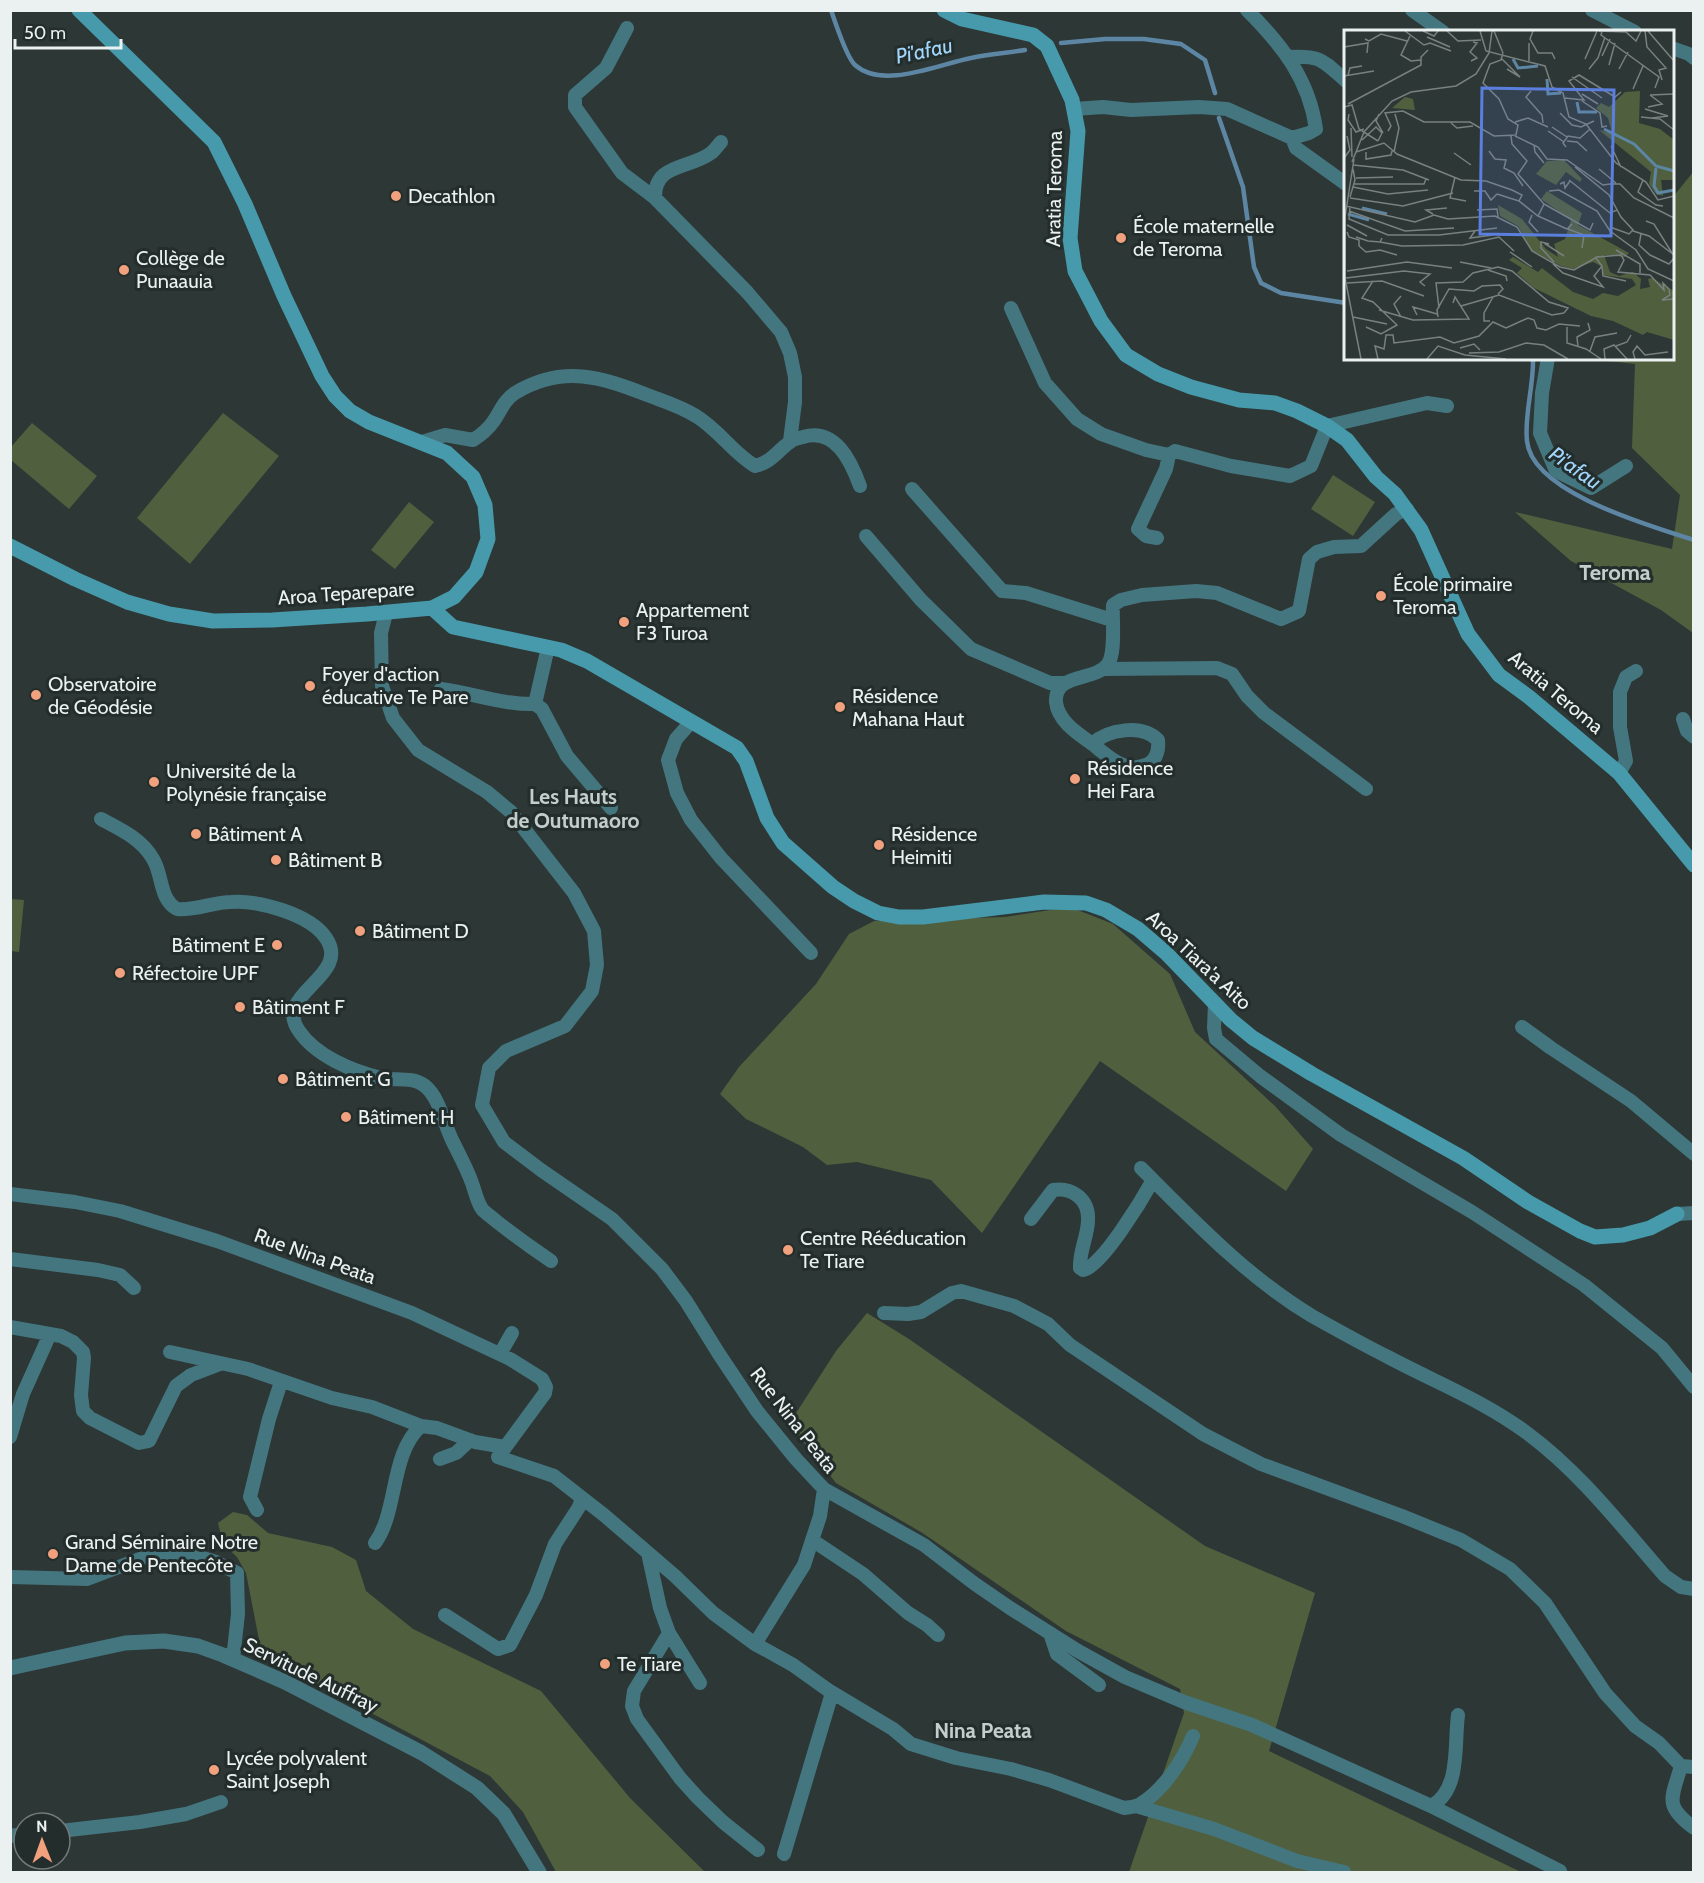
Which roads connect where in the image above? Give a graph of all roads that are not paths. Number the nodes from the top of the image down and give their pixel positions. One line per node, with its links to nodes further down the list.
1 (79, 10): 23 (main road, Aroa Teparepare)
2 (944, 10): 13 (main road, Aratia Teroma)
3 (1248, 10): 10 (street)
4 (1412, 10): 7 (street)
5 (1592, 10): 8 (street)
6 (627, 28): 17 (street)
7 (1440, 30)
8 (1631, 30)
9 (1674, 49): 11 (street)
10 (1288, 57): 12 (street); 14 (street)
11 (1694, 58)
12 (1344, 79)
13 (1074, 110): 14 (street); 21 (main road, Aratia Teroma)
14 (1292, 138): 16 (street)
15 (721, 142): 17 (street)
16 (1344, 183)
17 (655, 198): 22 (street)
18 (1011, 308): 24 (street)
19 (1548, 360): 25 (street)
20 (1447, 406): 21 (street)
21 (1327, 426): 24 (street); 28 (main road, Aratia Teroma)
22 (790, 441): 23 (street); 26 (street)
23 (422, 442): 32 (main road, Aroa Teparepare)
24 (1169, 455): 30 (street)
25 (1626, 466)
26 (860, 486)
27 (912, 489): 34 (street)
28 (1407, 509): 34 (street); 45 (main road, Aratia Teroma)
29 (866, 536): 38 (street)
30 (1157, 538)
31 (10, 546): 33 (main road, Aroa Teparepare)
32 (432, 608): 33 (main road, Aroa Teparepare); 35 (main road, Aroa Tiara'a Aito)
33 (386, 613): 77 (street, Rue Nina Peata)
34 (1112, 620): 36 (street)
35 (548, 647): 40 (street); 42 (main road, Aroa Tiara'a Aito)
36 (1103, 669): 38 (street); 46 (street)
37 (1636, 671): 45 (street, Aratia Teroma)
38 (1064, 683): 44 (street)
39 (441, 689): 40 (street)
40 (535, 704): 47 (street)
41 (1683, 719): 43 (street)
42 (692, 722): 50 (street); 51 (main road, Aroa Tiara'a Aito)
43 (1694, 737)
44 (1092, 744)
45 (1619, 773): 49 (main road, Aratia Teroma)
46 (1366, 789)
47 (611, 808)
48 (100, 819): 61 (street)
49 (1694, 865)
50 (811, 953)
51 (1215, 1003): 58 (main road, Aroa Tiara'a Aito); 71 (street)
52 (1522, 1026): 53 (street)
53 (1694, 1154)
54 (1141, 1168): 55 (street)
55 (1153, 1180): 59 (street); 84 (street)
56 (10, 1194): 68 (street, Rue Nina Peata)
57 (1694, 1213): 58 (street)
58 (1677, 1214)
59 (1031, 1219)
60 (10, 1259): 62 (street)
61 (551, 1261)
62 (134, 1288)
63 (884, 1313): 97 (street)
64 (10, 1326): 66 (street)
65 (512, 1333): 68 (street)
66 (50, 1334): 69 (street); 73 (street)
67 (171, 1352): 69 (street)
68 (500, 1354): 75 (street, Rue Nina Peata)
69 (220, 1364): 70 (street)
70 (281, 1382): 72 (street); 79 (street)
71 (1694, 1387)
72 (421, 1426): 74 (street); 81 (street)
73 (10, 1437)
74 (470, 1440): 75 (street); 76 (street)
75 (505, 1447): 78 (street)
76 (440, 1459)
77 (824, 1489): 80 (street, Rue Nina Peata); 87 (street)
78 (582, 1498): 82 (street); 85 (street)
79 (257, 1509)
80 (812, 1540): 88 (street); 89 (street, Rue Nina Peata)
81 (375, 1543)
82 (648, 1553): 86 (street); 89 (street)
83 (10, 1577): 90 (street)
84 (1694, 1589)
85 (445, 1615)
86 (669, 1633): 92 (street); 103 (street)
87 (1050, 1633): 93 (street); 100 (street)
88 (938, 1635)
89 (755, 1644): 94 (street)
90 (233, 1659): 91 (street, Servitude Auffray); 106 (street, Servitude Auffray)
91 (10, 1668)
92 (700, 1683)
93 (1099, 1684)
94 (832, 1693): 99 (street); 104 (street)
95 (1458, 1715): 100 (street)
96 (1193, 1736): 99 (street)
97 (1687, 1766): 101 (street)
98 (221, 1802): 102 (street)
99 (1136, 1806): 107 (street)
100 (1431, 1806): 105 (street)
101 (1694, 1828)
102 (72, 1830)
103 (758, 1850)
104 (784, 1854)
105 (1560, 1871)
106 (539, 1872)
107 (1344, 1872)

